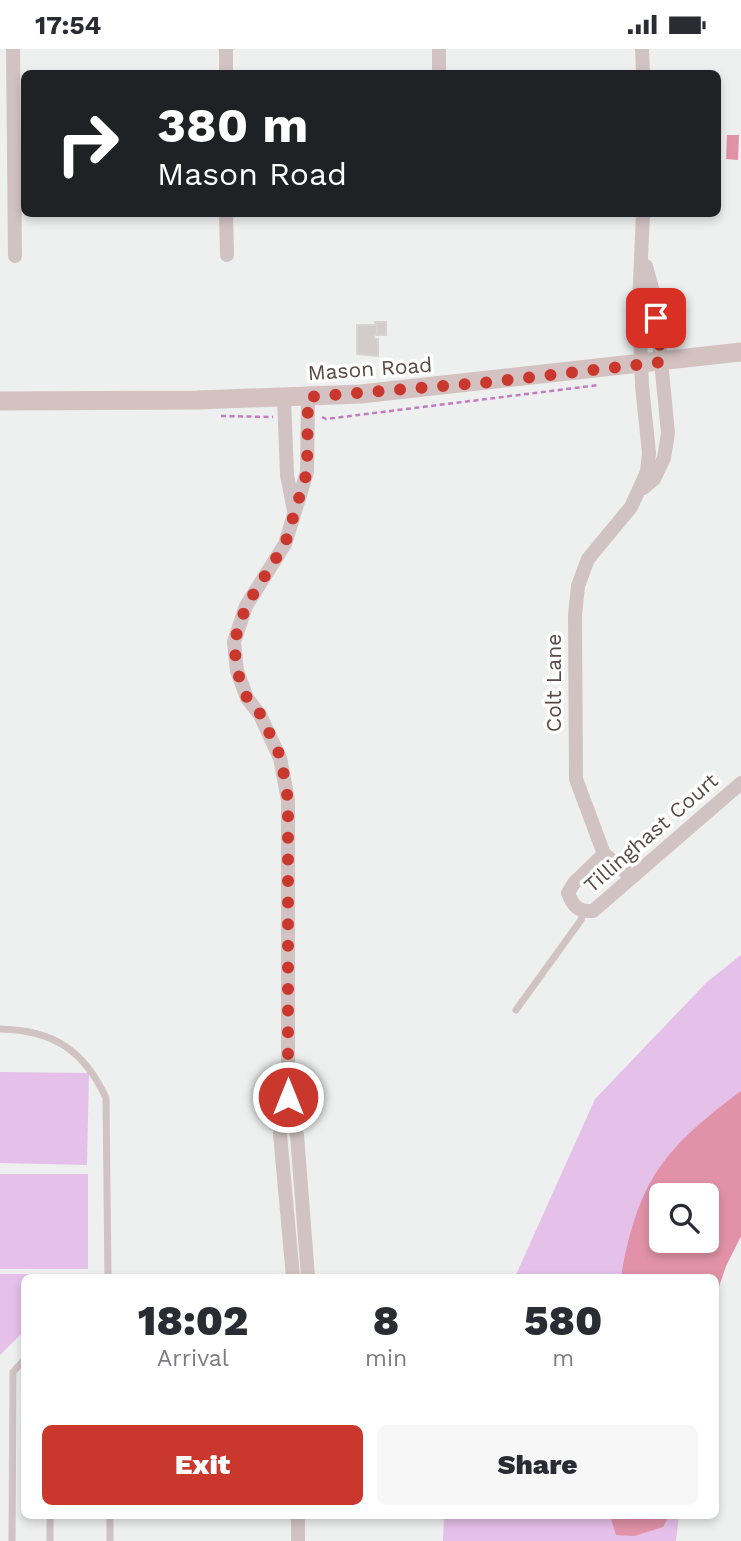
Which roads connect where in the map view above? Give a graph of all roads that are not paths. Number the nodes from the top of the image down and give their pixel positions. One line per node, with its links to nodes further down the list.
1 (13, 49): 12 (street)
2 (226, 49): 5 (street)
3 (439, 49): 6 (street)
4 (642, 49): 7 (street)
5 (226, 70)
6 (439, 70)
7 (643, 70)
8 (226, 217): 11 (street)
9 (643, 217): 10 (street)
10 (643, 251): 14 (street, Colt Lane); 15 (street, Colt Lane)
11 (227, 255)
12 (15, 256)
13 (741, 352): 14 (main road, Mason Road)
14 (662, 362): 15 (main road, Mason Road); 19 (street, Colt Lane)
15 (641, 365): 16 (main road, Mason Road); 19 (street, Colt Lane)
16 (308, 397): 17 (main road, Mason Road); 20 (street)
17 (285, 398): 18 (main road, Mason Road); 20 (street)
18 (0, 401)
19 (640, 490): 22 (street, Colt Lane)
20 (294, 512): 27 (street)
21 (741, 783): 23 (street, Tillinghast Court)
22 (604, 854): 23 (street); 24 (street, Tillinghast Court)
23 (632, 877): 24 (street, Tillinghast Court)
24 (583, 912): 25 (lane)
25 (516, 1010)
26 (0, 1029): 28 (lane)
27 (300, 1271)
28 (108, 1274)
29 (21, 1363): 33 (lane)
30 (50, 1519): 34 (lane)
31 (110, 1519): 35 (lane)
32 (298, 1519): 36 (street)
33 (12, 1541)
34 (50, 1541)
35 (110, 1541)
36 (298, 1541)

